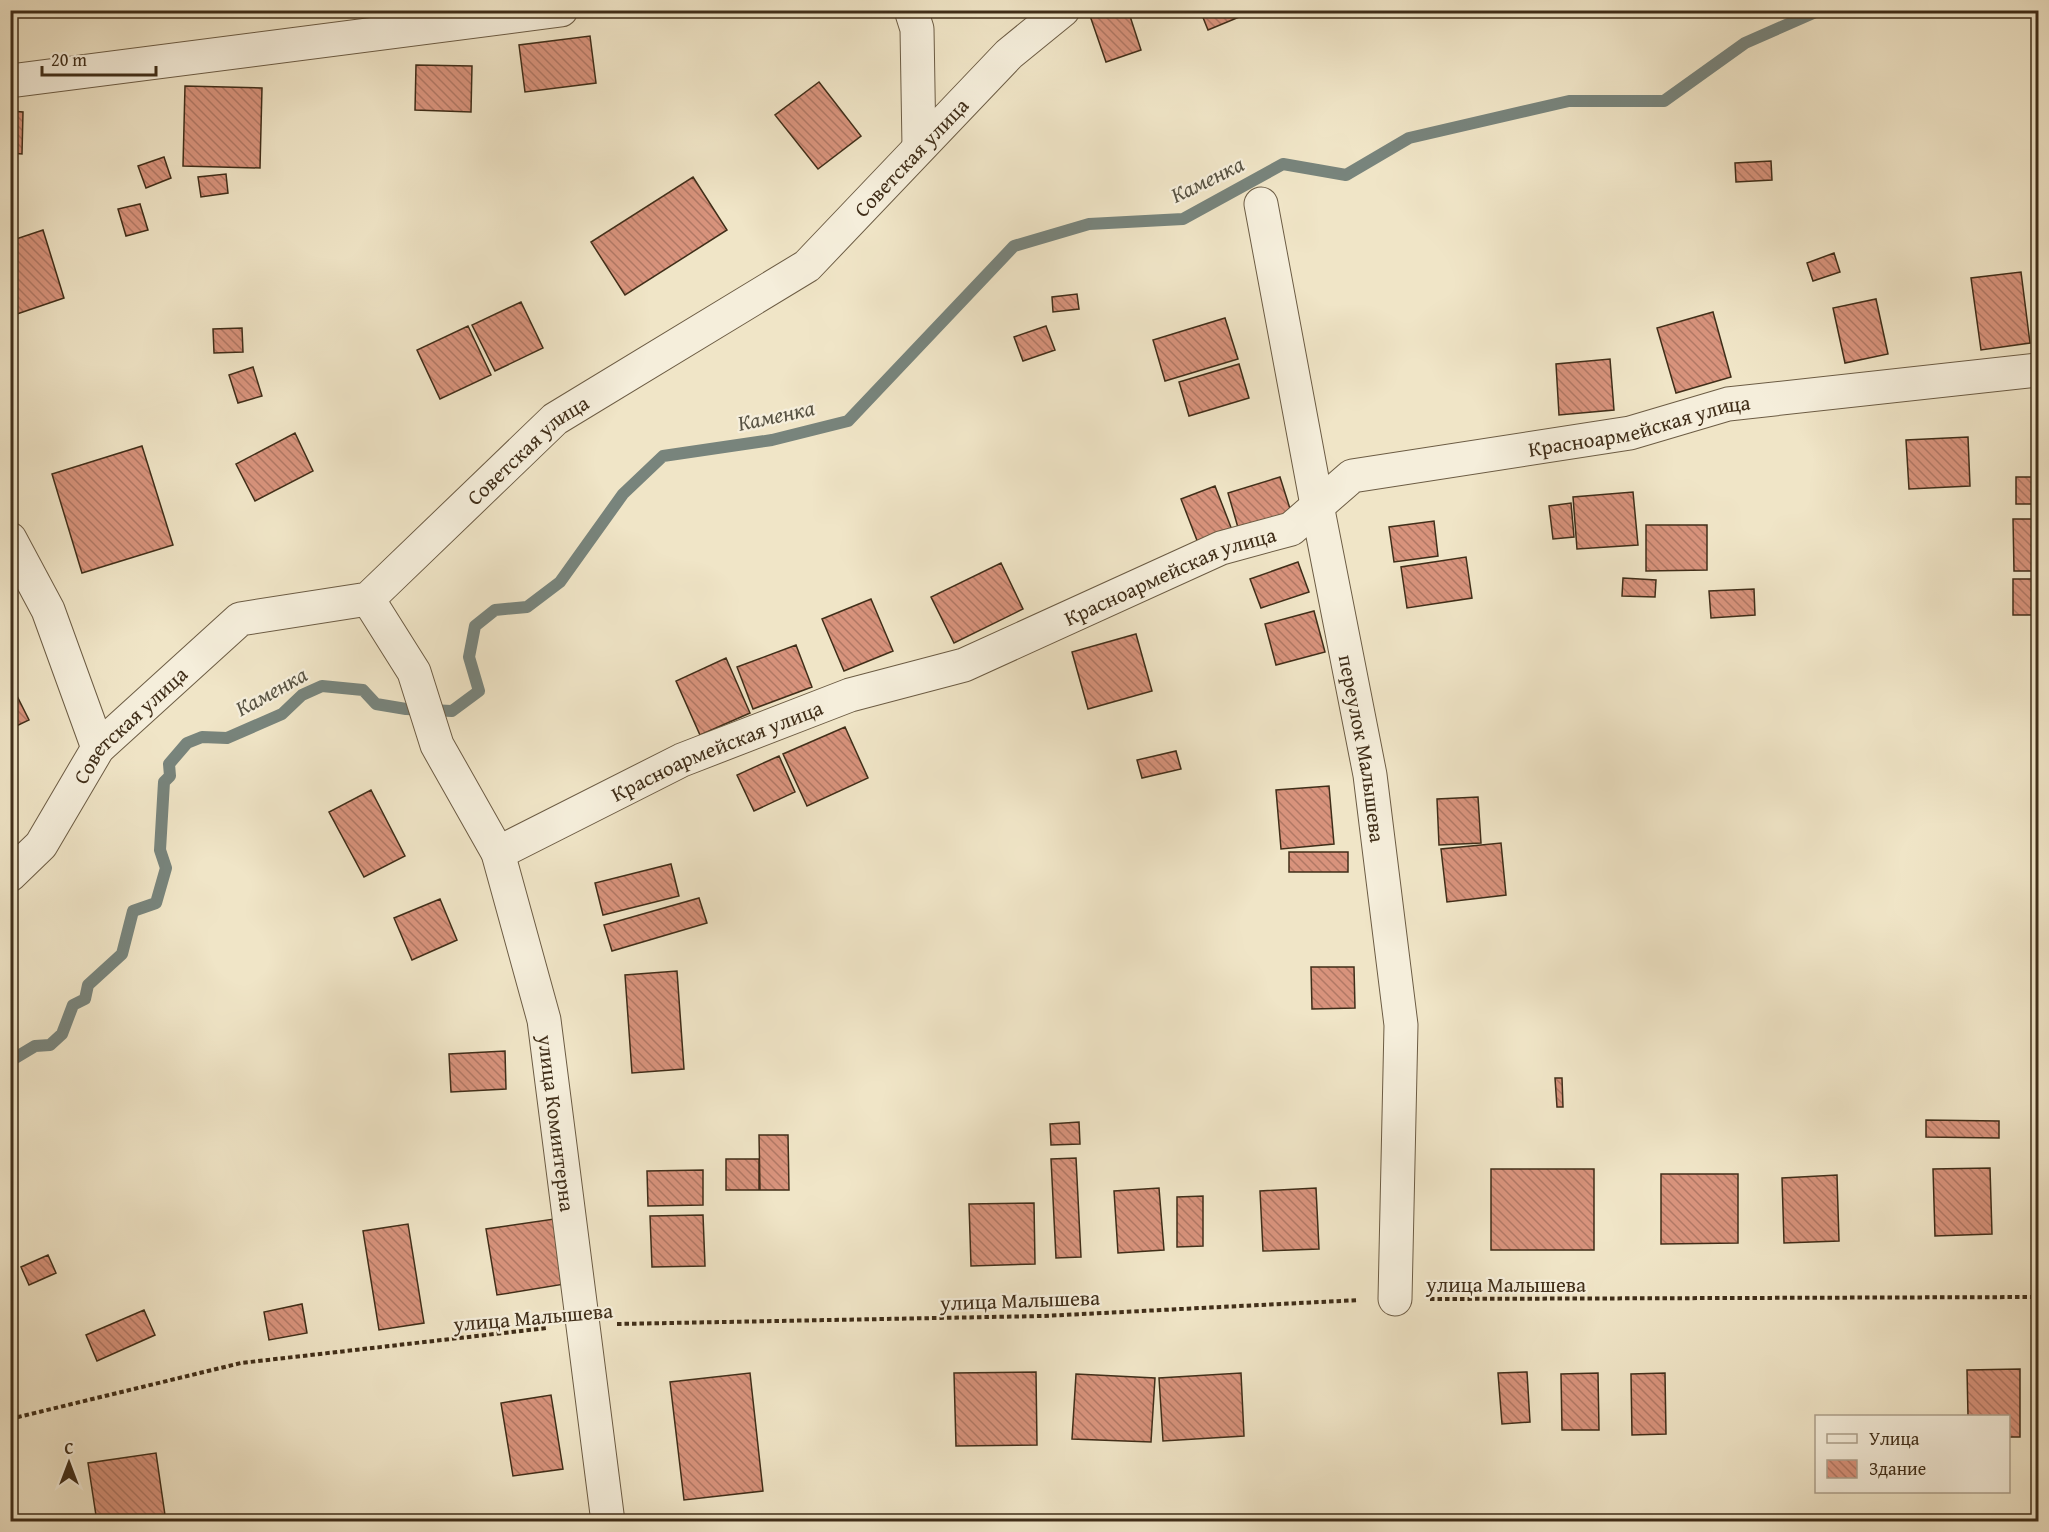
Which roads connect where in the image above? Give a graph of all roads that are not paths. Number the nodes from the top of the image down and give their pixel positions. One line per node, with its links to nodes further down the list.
1 (561, 10): 4 (street)
2 (911, 10): 5 (street)
3 (1063, 10): 5 (street, Советская улица)
4 (10, 81)
5 (919, 147): 10 (street, Советская улица)
6 (1261, 204): 8 (street, переулок Малышева)
7 (2038, 369): 8 (street, Красноармейская улица)
8 (1317, 505): 12 (street, Красноармейская улица); 14 (street, переулок Малышева)
9 (10, 539): 11 (street)
10 (368, 599): 11 (street, Советская улица); 12 (street, улица Коминтерна)
11 (98, 748): 13 (street, Советская улица)
12 (498, 853): 15 (street, улица Коминтерна)
13 (10, 875)
14 (1395, 1299)
15 (608, 1521)

